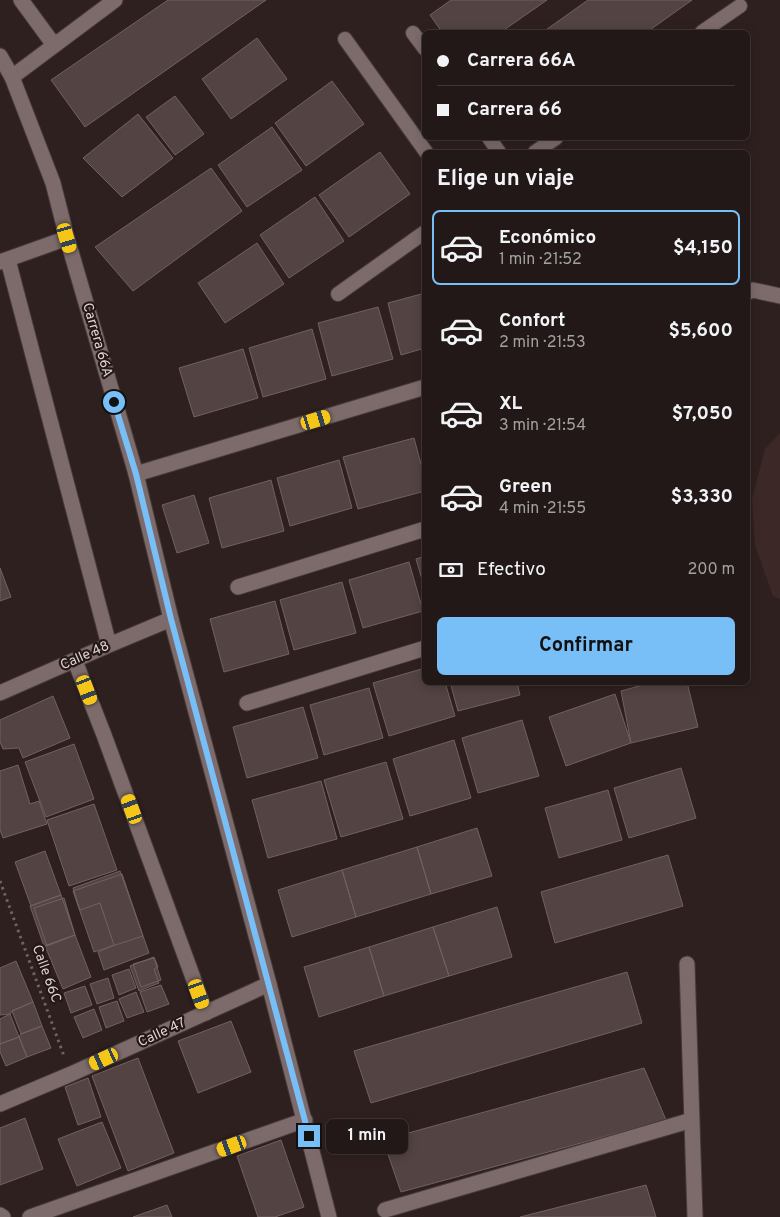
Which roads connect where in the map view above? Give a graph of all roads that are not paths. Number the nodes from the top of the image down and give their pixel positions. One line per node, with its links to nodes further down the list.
1 (21, 0): 7 (street)
2 (115, 0): 7 (street)
3 (740, 6): 4 (lane)
4 (705, 30)
5 (413, 33): 8 (lane)
6 (345, 39): 13 (lane)
7 (54, 45): 10 (street)
8 (422, 46)
9 (0, 56): 10 (street, Carrera 66A)
10 (12, 76): 17 (street, Carrera 66A)
11 (491, 140): 14 (lane)
12 (553, 140): 15 (lane)
13 (425, 150)
14 (498, 150)
15 (538, 150)
16 (422, 234): 20 (lane)
17 (67, 238): 18 (street); 23 (street, Carrera 66A)
18 (4, 261): 27 (street)
19 (750, 291): 21 (street)
20 (338, 294)
21 (780, 296)
22 (422, 388): 23 (street)
23 (136, 474): 26 (street, Carrera 66A)
24 (422, 530): 25 (street)
25 (238, 587)
26 (171, 619): 27 (street, Calle 48); 33 (street, Carrera 66A)
27 (109, 645): 29 (street, Calle 48)
28 (422, 649): 31 (street)
29 (75, 661): 30 (street, Calle 48); 34 (street)
30 (0, 693)
31 (247, 703)
32 (687, 964): 37 (street)
33 (269, 984): 34 (street, Calle 47); 36 (street, Carrera 66A)
34 (206, 1013): 35 (street, Calle 47)
35 (0, 1104)
36 (305, 1120): 41 (street); 42 (street, Carrera 66A)
37 (692, 1120): 38 (street); 43 (street)
38 (385, 1210)
39 (0, 1215): 40 (street)
40 (3, 1217)
41 (30, 1217)
42 (330, 1217)
43 (695, 1217)

